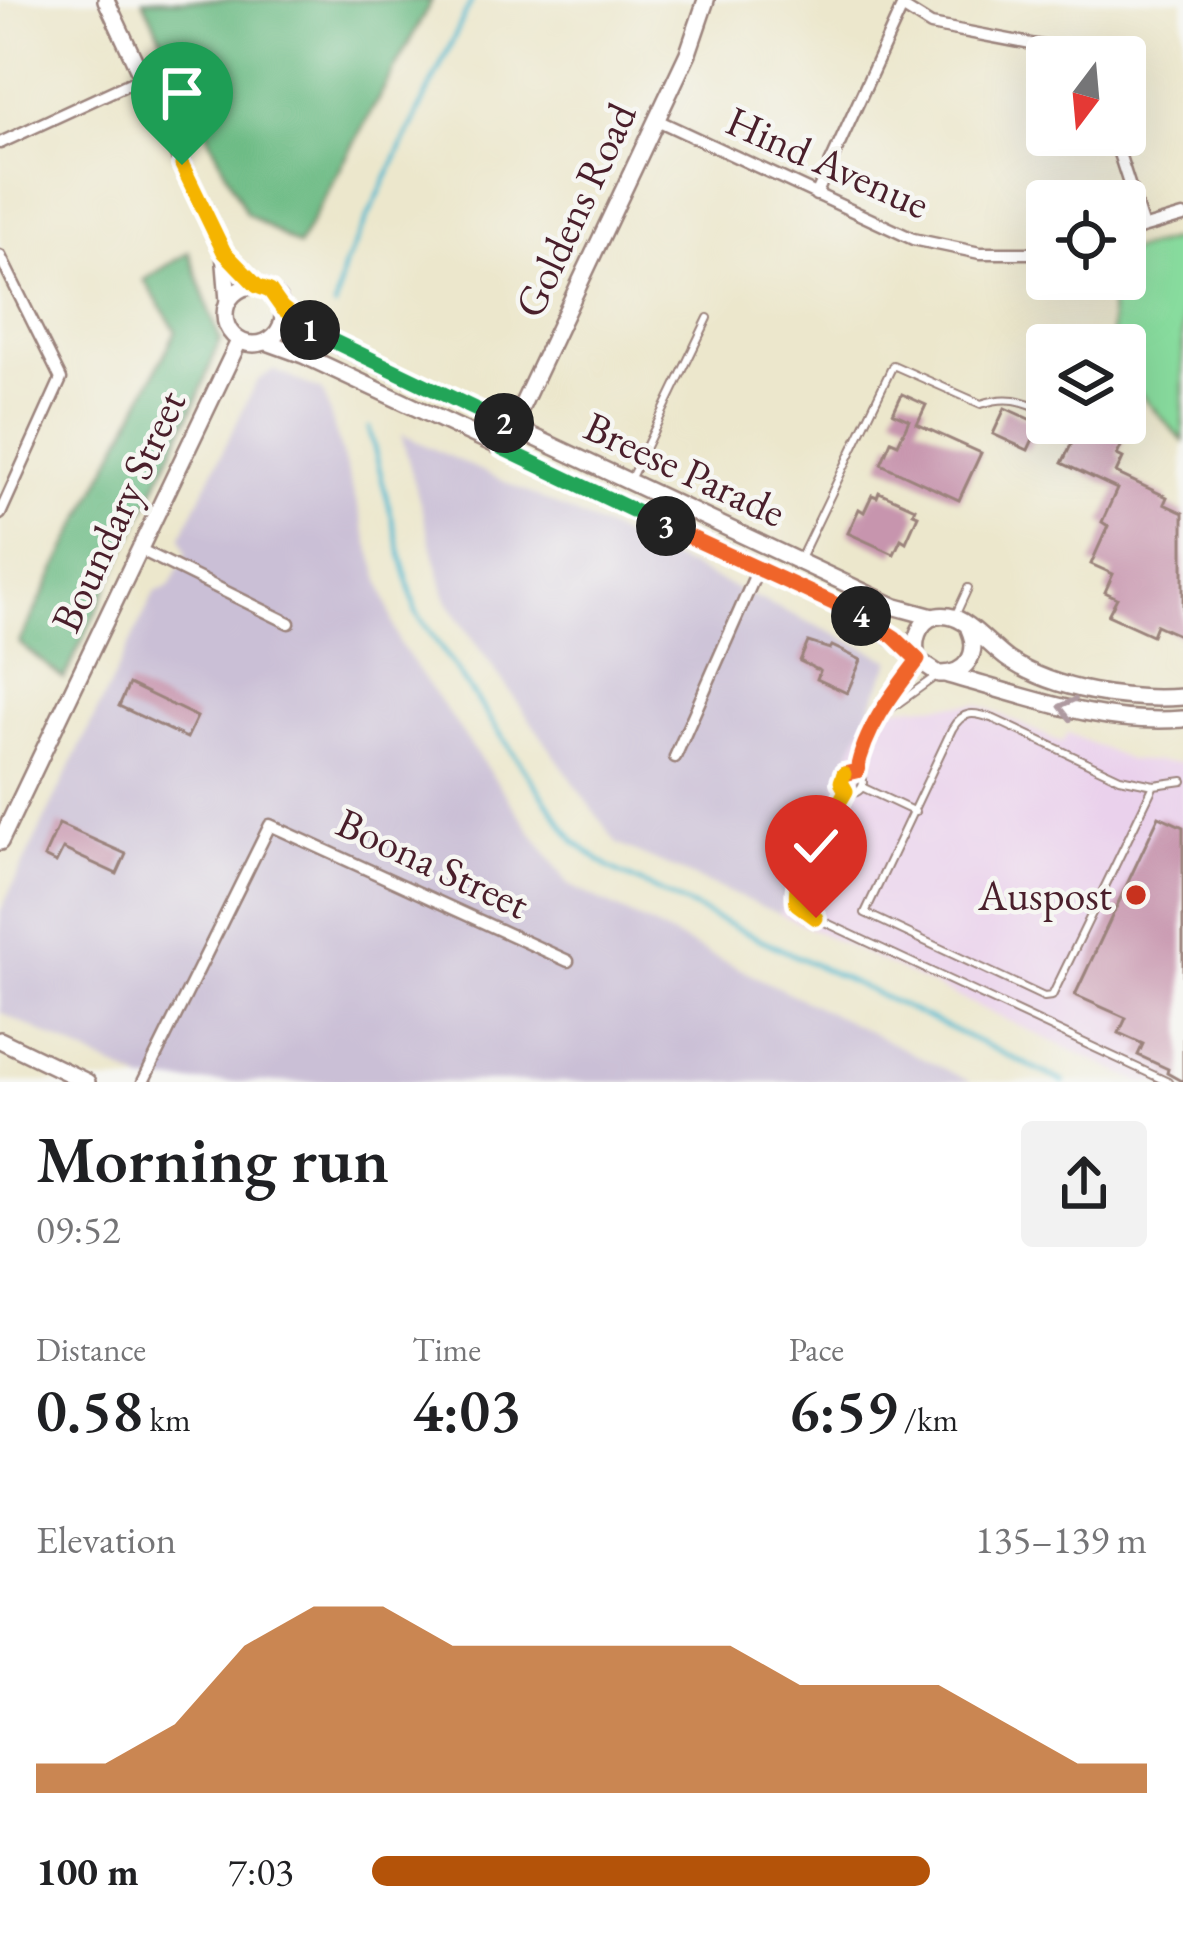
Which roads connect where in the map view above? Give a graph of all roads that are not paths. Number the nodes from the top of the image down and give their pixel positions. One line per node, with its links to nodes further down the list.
1 (106, 0): 4 (main road)
2 (706, 0): 5 (main road, Goldens Road)
3 (1026, 43): 7 (street)
4 (141, 78): 6 (street); 10 (main road)
5 (657, 120): 7 (street, Hind Avenue); 20 (main road, Goldens Road)
6 (0, 143)
7 (816, 195): 11 (street, Hind Avenue)
8 (1183, 215): 9 (street)
9 (1146, 226)
10 (224, 252): 13 (main road); 14 (main road)
11 (1026, 254)
12 (2, 264): 23 (street)
13 (257, 286): 14 (main road); 15 (main road)
14 (228, 301): 17 (main road)
15 (282, 308): 18 (main road); 20 (main road, Breese Parade)
16 (708, 318): 22 (lane)
17 (239, 341): 18 (main road); 24 (main road, Boundary Street)
18 (267, 342): 21 (main road, Breese Parade)
19 (1026, 402): 25 (lane)
20 (512, 427): 21 (main road, Goldens Road); 22 (main road, Breese Parade)
21 (502, 448): 26 (main road, Breese Parade)
22 (629, 482): 25 (main road, Breese Parade)
23 (0, 514)
24 (139, 549): 30 (street); 44 (main road, Boundary Street)
25 (798, 562): 28 (main road, Breese Parade)
26 (758, 568): 32 (main road, Breese Parade); 37 (street)
27 (968, 588): 29 (lane)
28 (933, 617): 29 (main road); 32 (main road)
29 (954, 617): 31 (main road)
30 (289, 623)
31 (969, 629): 33 (main road); 34 (main road)
32 (917, 657): 33 (main road); 36 (lane)
33 (943, 675): 35 (main road, one-way to 33); 36 (lane)
34 (1183, 697)
35 (1183, 719)
36 (875, 722): 38 (lane)
37 (675, 757)
38 (857, 771): 41 (lane); 42 (lane)
39 (1180, 783): 40 (lane)
40 (1154, 785): 43 (lane); 43 (lane)
41 (862, 787): 42 (lane); 43 (lane)
42 (846, 791): 49 (lane)
43 (914, 812)
44 (0, 842)
45 (568, 961): 48 (street, Boona Street)
46 (0, 1040): 47 (main road)
47 (87, 1082)
48 (143, 1082)
49 (1168, 1082)

